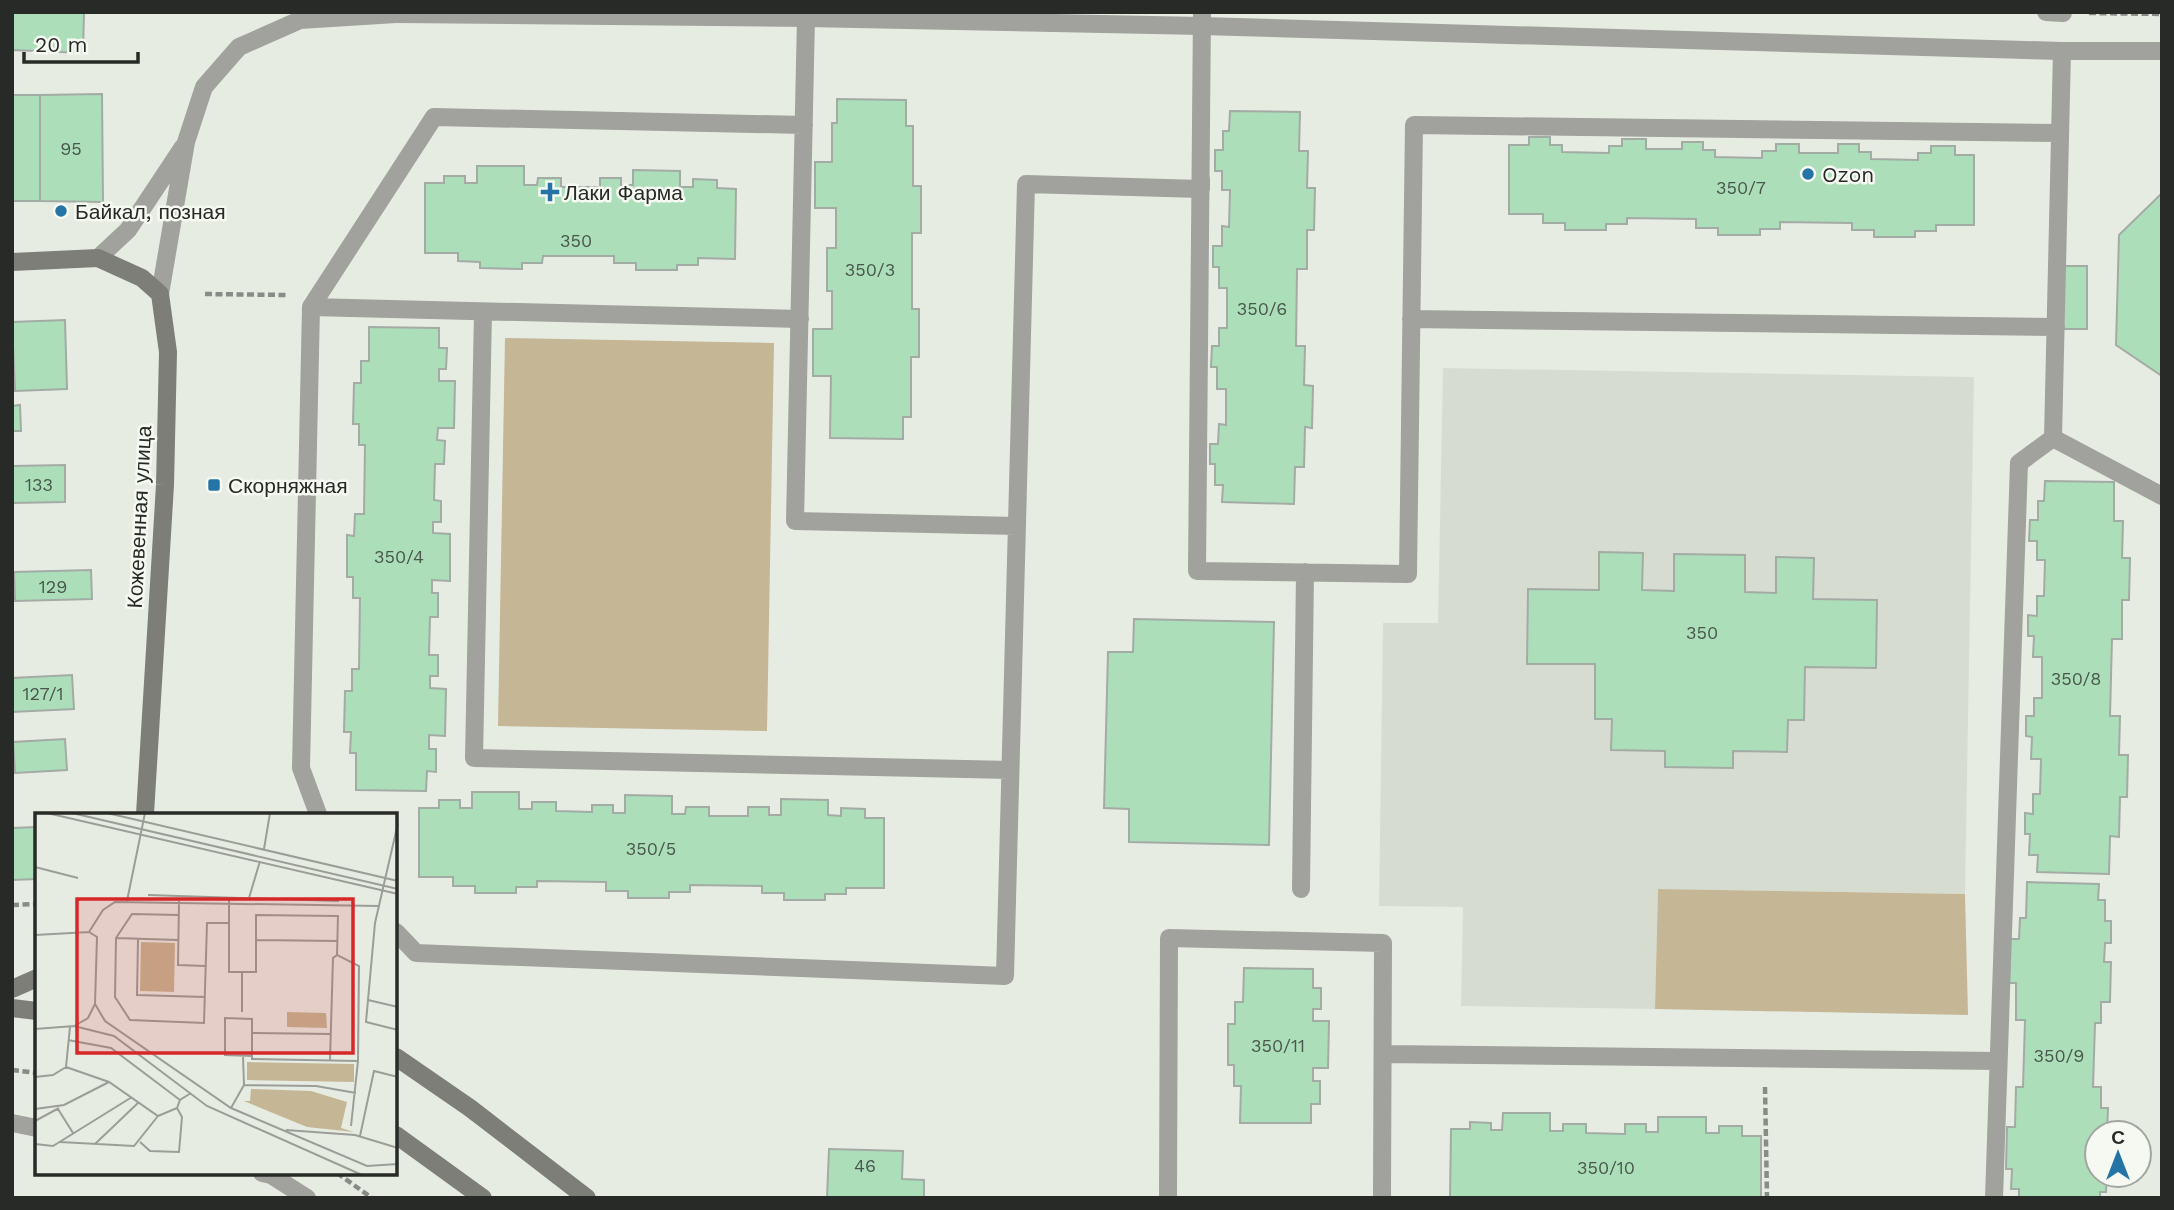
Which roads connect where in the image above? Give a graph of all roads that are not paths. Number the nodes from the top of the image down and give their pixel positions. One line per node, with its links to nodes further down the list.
1 (2046, 12): 3 (street)
2 (396, 13): 5 (street); 12 (street)
3 (2063, 13)
4 (933, 16): 5 (street); 6 (street)
5 (806, 18): 10 (street)
6 (1099, 19): 7 (street)
7 (1202, 19): 8 (street); 13 (street)
8 (2062, 51): 9 (street); 11 (street)
9 (2162, 51)
10 (804, 125): 17 (street); 19 (street)
11 (2060, 133): 20 (street); 21 (street)
12 (186, 142): 14 (street); 16 (street)
13 (1202, 159): 24 (street); 25 (street)
14 (98, 258): 15 (main road); 16 (main road)
15 (12, 262)
16 (160, 294): 27 (main road, Кожевенная улица)
17 (312, 307): 18 (street); 28 (street)
18 (483, 312): 19 (street); 26 (street)
19 (800, 318): 24 (street)
20 (1411, 318): 21 (street); 25 (street)
21 (2056, 327): 22 (street)
22 (2053, 438): 23 (street); 37 (street)
23 (2162, 496)
24 (1017, 526): 26 (street)
25 (1305, 572): 29 (street)
26 (1010, 769): 30 (street)
27 (145, 813)
28 (318, 813)
29 (1301, 889)
30 (397, 933)
31 (35, 979): 32 (main road)
32 (12, 989)
33 (12, 1008): 34 (main road)
34 (35, 1012)
35 (1384, 1054): 37 (street); 45 (street); 46 (street)
36 (397, 1058): 44 (main road)
37 (1998, 1061): 47 (street)
38 (12, 1123): 39 (street)
39 (35, 1128)
40 (397, 1136): 43 (main road)
41 (271, 1175): 42 (street)
42 (307, 1198)
43 (483, 1198)
44 (587, 1198)
45 (1168, 1198)
46 (1382, 1198)
47 (1994, 1198)

